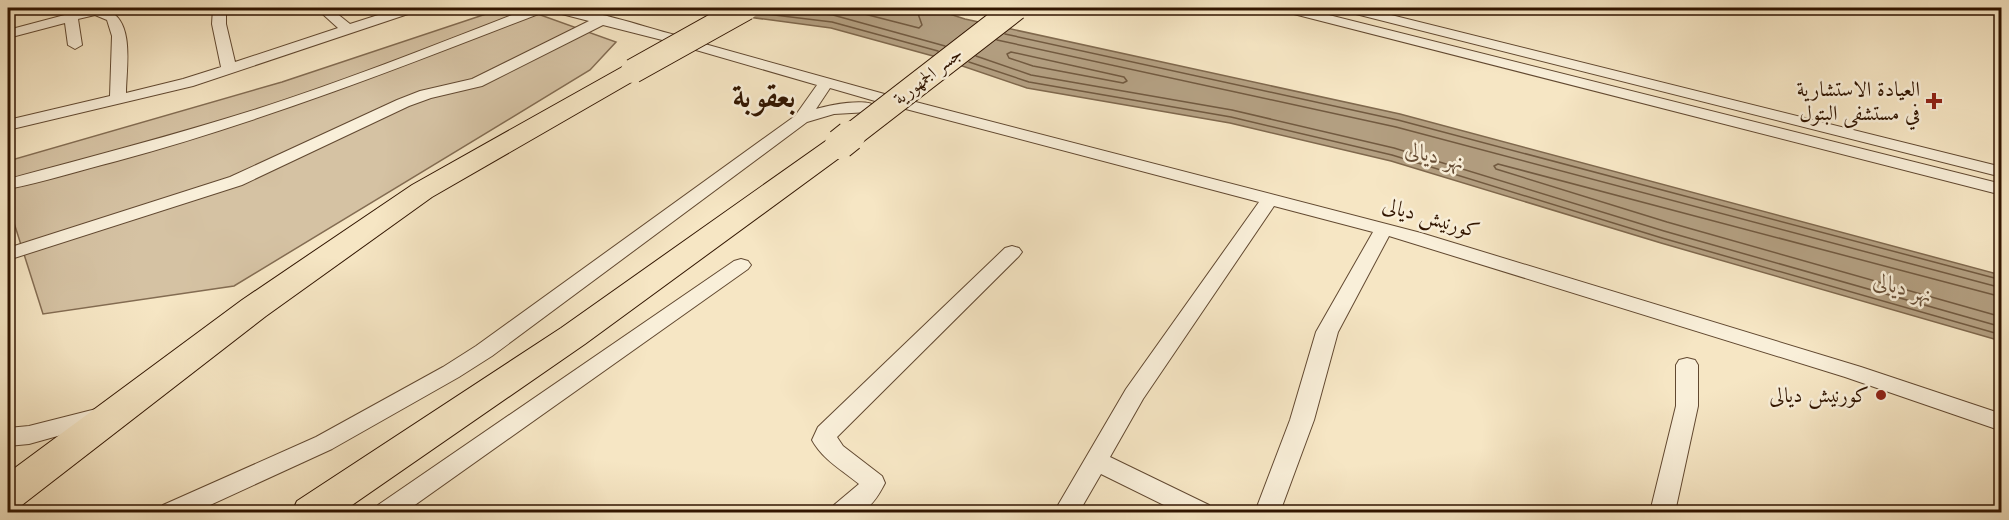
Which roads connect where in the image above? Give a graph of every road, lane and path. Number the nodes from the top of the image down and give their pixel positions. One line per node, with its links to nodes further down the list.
1 (219, 8): 18 (street)
2 (322, 8): 13 (street)
3 (412, 8): 13 (street)
4 (541, 8): 25 (street)
5 (555, 8): 12 (street)
6 (746, 8): 33 (main road, bridge)
7 (1016, 8): 39 (main road, جسر الجمهورية, bridge)
8 (1287, 8): 26 (street)
9 (1349, 8): 24 (street)
10 (101, 9): 11 (street); 20 (street)
11 (71, 17): 14 (street); 16 (street)
12 (604, 19): 15 (street); 30 (street)
13 (348, 29): 18 (street)
14 (8, 34)
15 (674, 39)
16 (75, 45)
17 (694, 45): 19 (street)
18 (229, 69): 20 (street)
19 (826, 83): 22 (street); 22 (street)
20 (118, 101): 23 (street)
21 (906, 107): 27 (street, كورنيش ديالى)
22 (801, 119): 38 (street)
23 (8, 125)
24 (2001, 172)
25 (8, 184)
26 (2001, 190)
27 (1270, 199): 28 (street, كورنيش ديالى); 36 (street)
28 (1384, 229): 34 (street, كورنيش ديالى); 44 (street)
29 (1012, 252): 41 (street)
30 (8, 254)
31 (741, 265): 40 (street)
32 (1687, 365): 45 (street)
33 (117, 411): 35 (street); 37 (main road)
34 (2001, 423)
35 (8, 437)
36 (1096, 461): 42 (street); 43 (street)
37 (8, 494)
38 (172, 513)
39 (312, 513)
40 (387, 513)
41 (843, 513)
42 (1066, 513)
43 (1200, 513)
44 (1267, 513)
45 (1662, 513)

